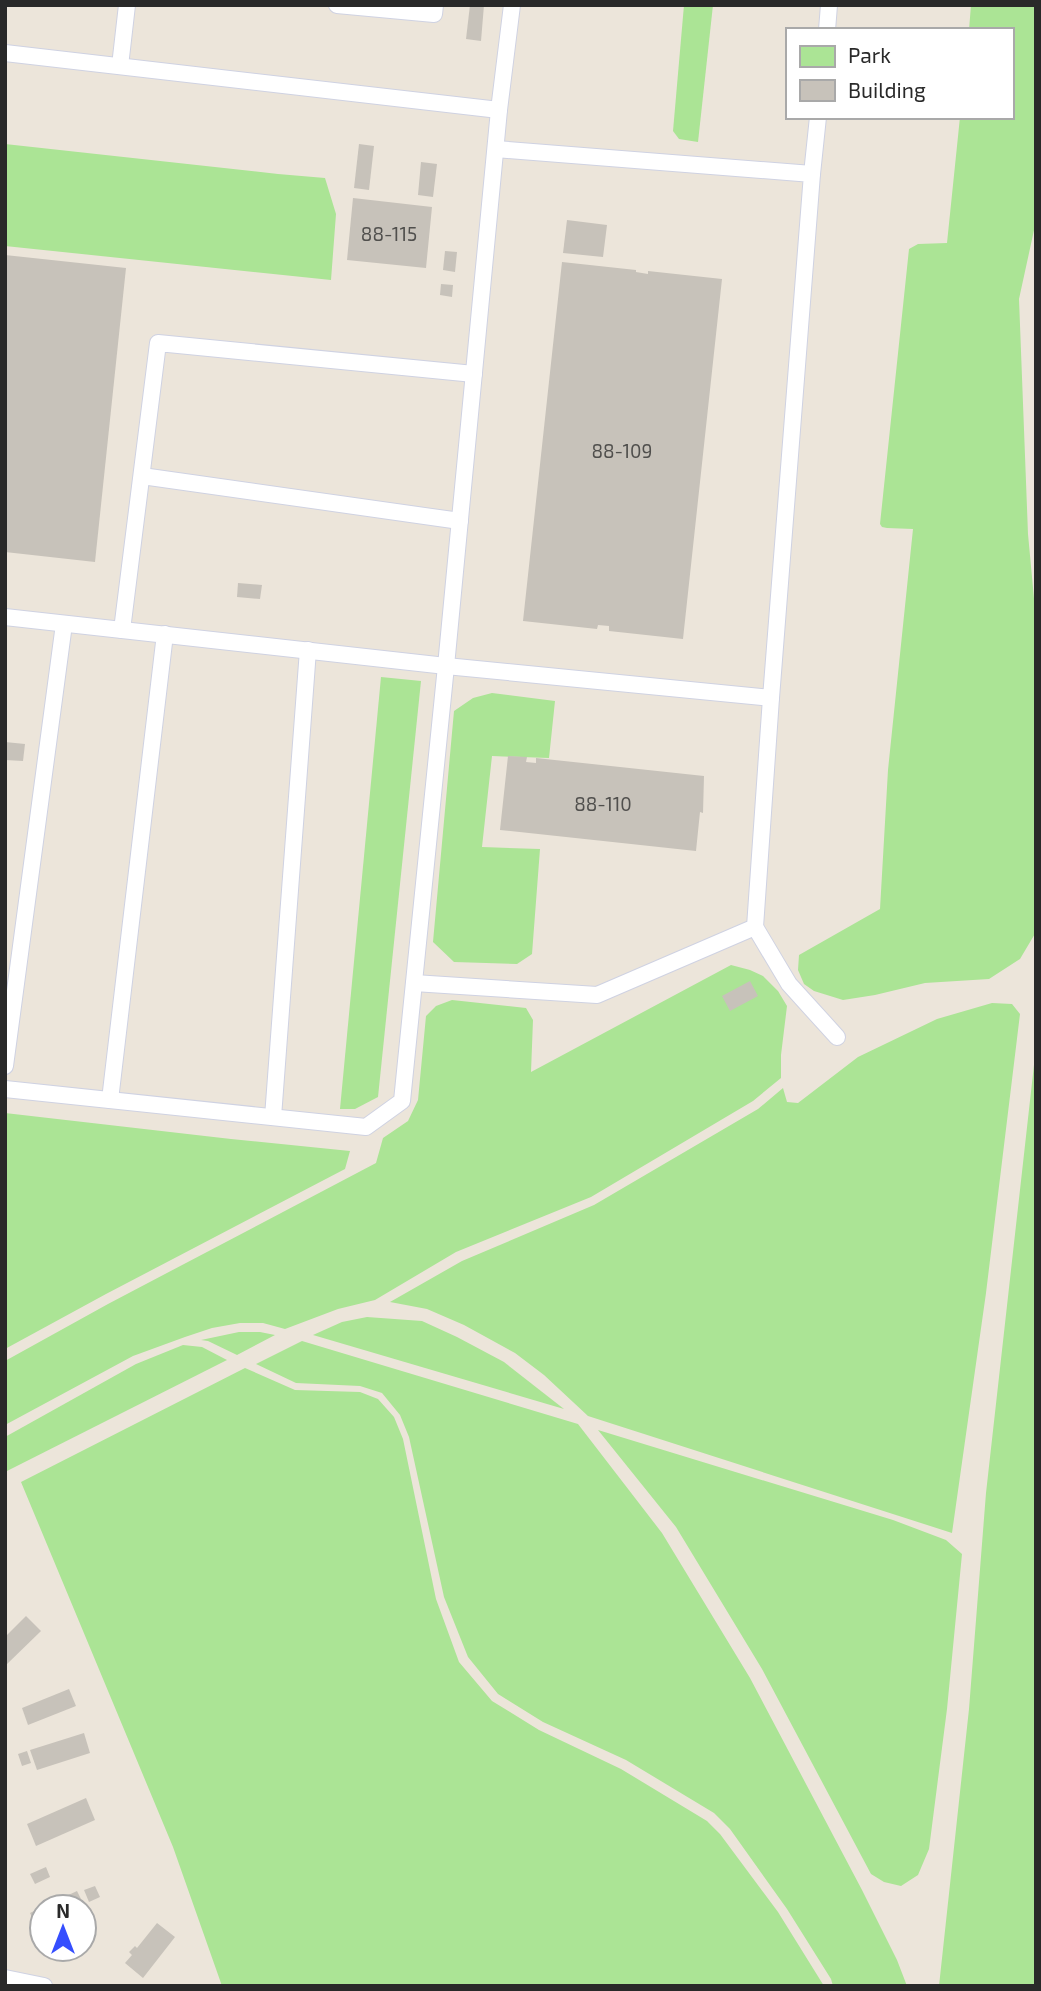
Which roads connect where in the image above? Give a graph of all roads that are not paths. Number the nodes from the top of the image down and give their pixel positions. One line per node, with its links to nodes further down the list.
1 (127, 5): 8 (lane)
2 (337, 5): 3 (lane)
3 (435, 5)
4 (512, 5): 9 (lane)
5 (829, 5): 6 (lane)
6 (827, 28)
7 (5, 53): 8 (lane)
8 (120, 66): 9 (lane)
9 (499, 110): 11 (lane)
10 (818, 119): 12 (lane)
11 (496, 149): 12 (lane); 13 (lane)
12 (812, 174): 22 (lane)
13 (474, 374): 14 (lane); 15 (lane)
14 (142, 476): 15 (lane); 18 (lane)
15 (460, 522): 21 (lane)
16 (5, 617): 17 (lane)
17 (64, 624): 18 (lane); 26 (lane)
18 (122, 630): 19 (lane)
19 (165, 635): 20 (lane); 28 (lane)
20 (308, 650): 21 (lane); 29 (lane)
21 (446, 666): 22 (lane); 24 (lane)
22 (771, 698): 23 (lane)
23 (755, 928): 24 (lane); 25 (lane)
24 (414, 983): 29 (lane)
25 (837, 1037)
26 (5, 1066)
27 (5, 1090): 28 (lane)
28 (110, 1100): 29 (lane)
29 (273, 1117)
30 (5, 1978): 31 (lane)
31 (44, 1986)

